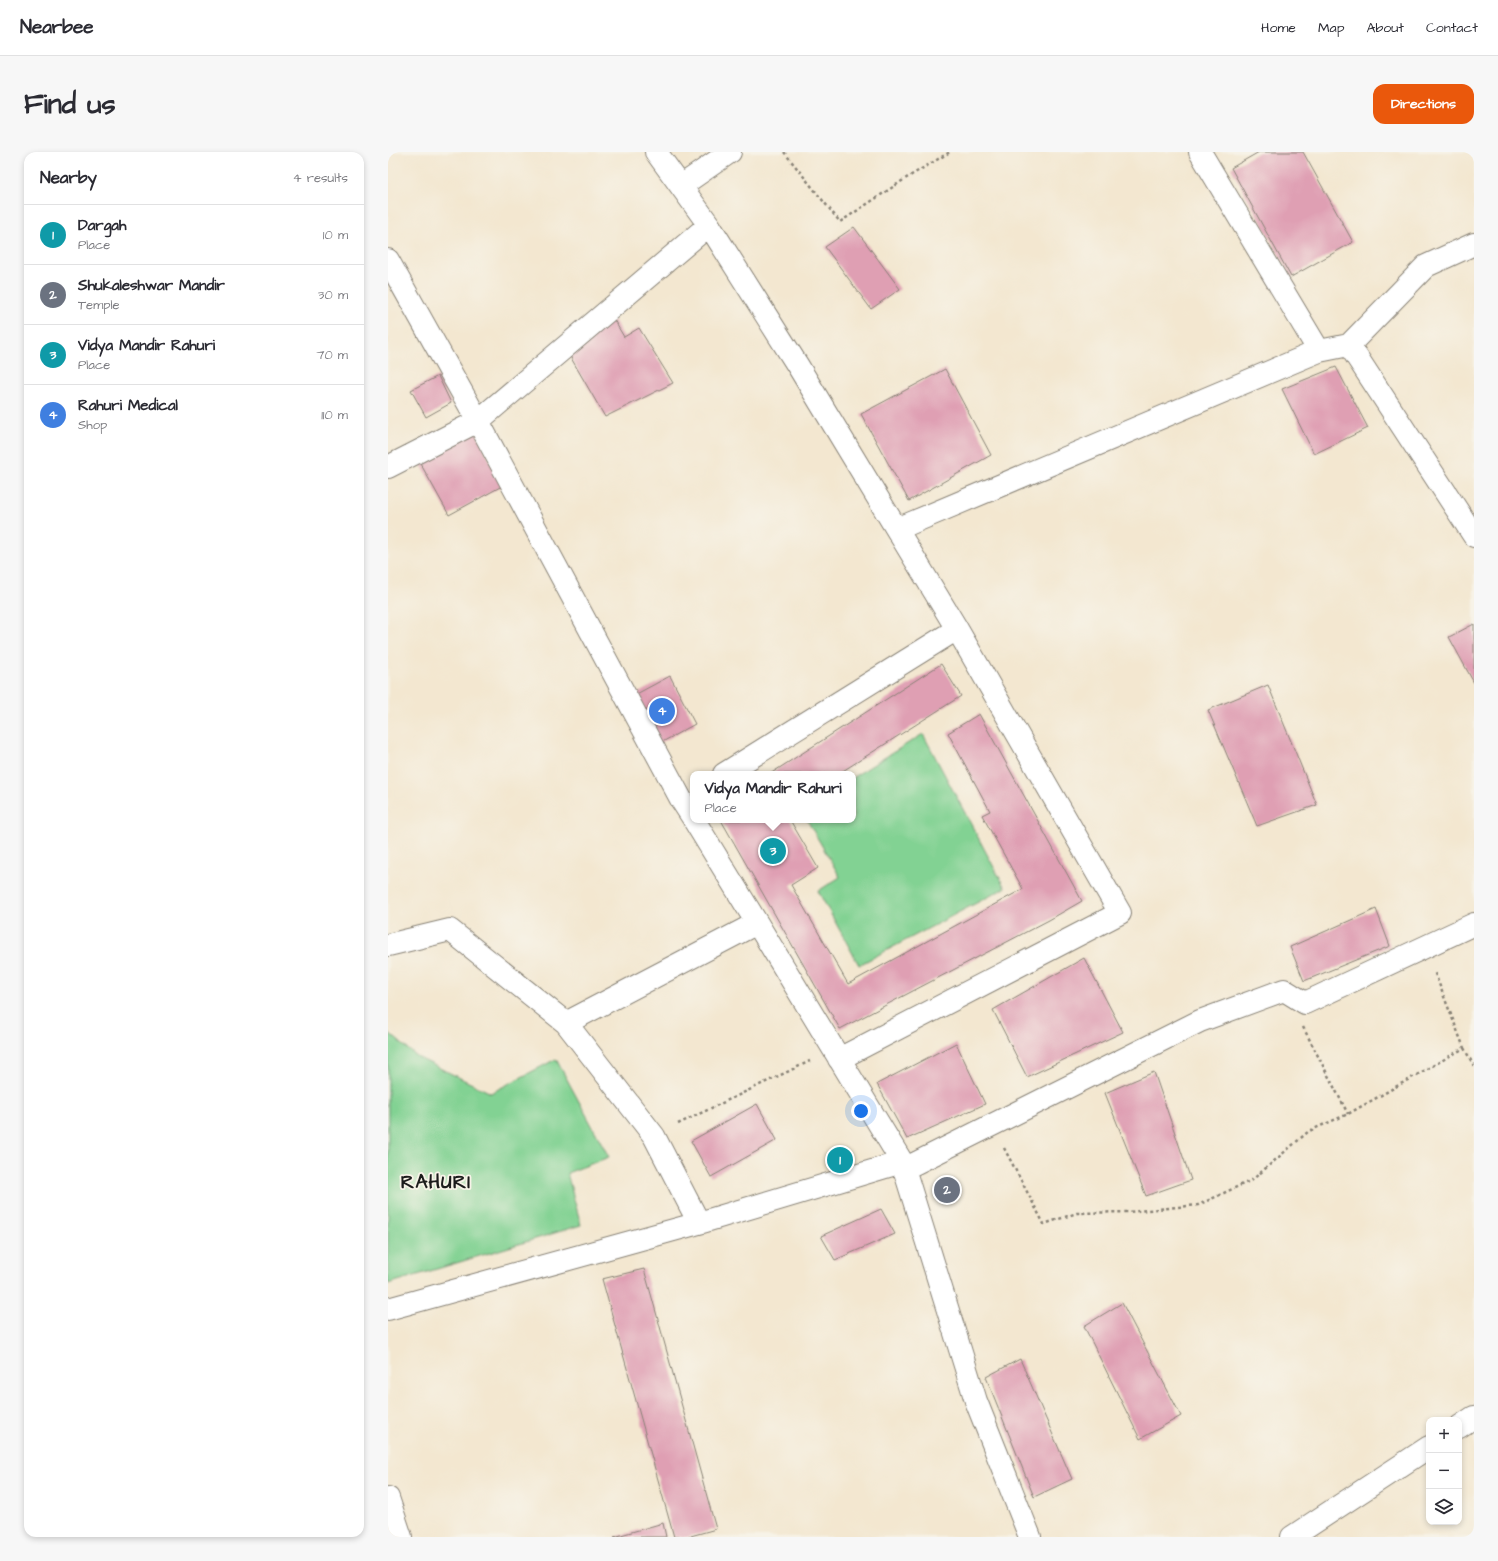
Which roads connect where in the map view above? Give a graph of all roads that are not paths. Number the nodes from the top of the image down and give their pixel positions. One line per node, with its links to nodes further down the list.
1 (656, 152): 4 (street)
2 (730, 152): 4 (street)
3 (1200, 152): 9 (street)
4 (681, 186): 5 (street)
5 (709, 225): 10 (street); 12 (street)
6 (1474, 244): 8 (street)
7 (388, 260): 10 (street)
8 (1349, 345): 9 (street); 13 (street)
9 (1319, 351): 12 (street)
10 (478, 421): 11 (street); 16 (street)
11 (388, 467)
12 (897, 529): 14 (street)
13 (1474, 536)
14 (957, 629): 15 (street); 22 (street)
15 (729, 771)
16 (690, 808)
17 (699, 823): 18 (street)
18 (757, 923): 21 (street); 22 (street)
19 (1474, 924): 23 (street)
20 (388, 945): 21 (street)
21 (566, 1023): 24 (street)
22 (836, 1054): 23 (street)
23 (903, 1166): 24 (street); 31 (street)
24 (699, 1223): 25 (street)
25 (388, 1309)
26 (1474, 1417): 27 (street)
27 (1462, 1425)
28 (1426, 1449): 32 (street)
29 (388, 1498): 30 (street)
30 (401, 1537)
31 (1030, 1537)
32 (1292, 1537)

